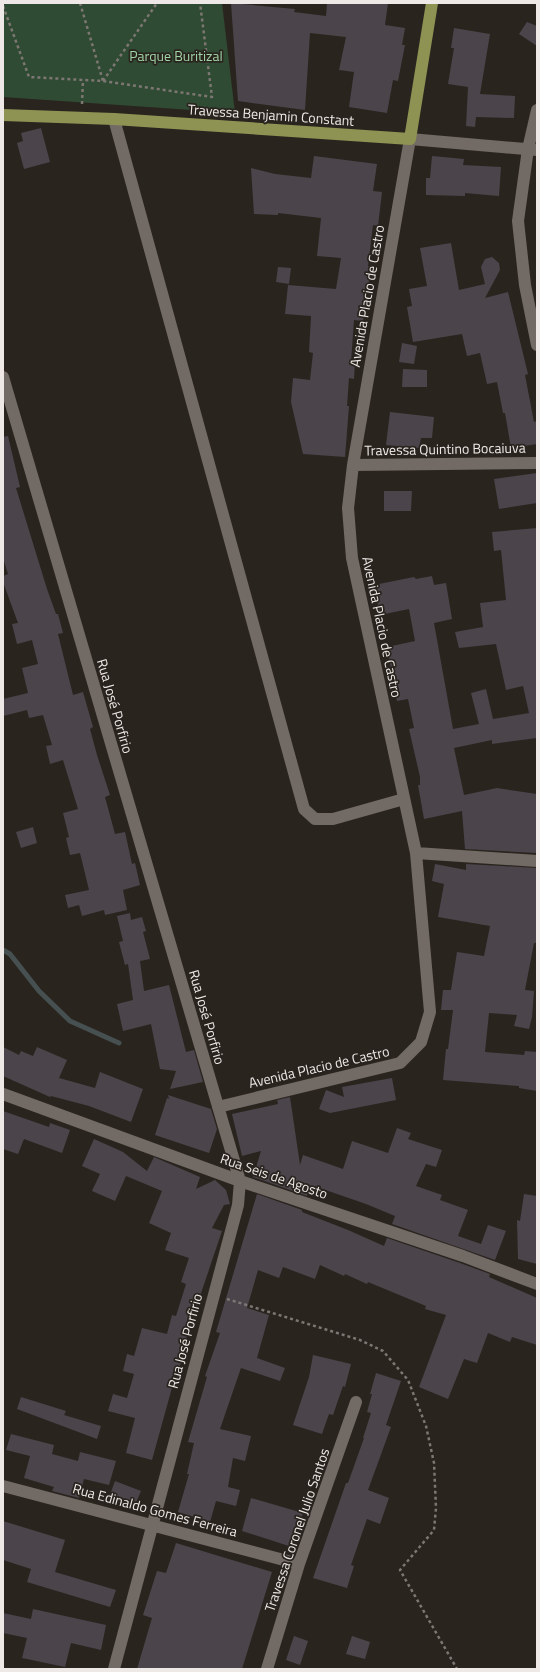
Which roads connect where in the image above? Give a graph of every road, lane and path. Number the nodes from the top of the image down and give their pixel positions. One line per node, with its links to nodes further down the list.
1 (80, 3): 7 (path)
2 (157, 3): 7 (path)
3 (200, 3): 7 (path)
4 (432, 3): 12 (main road, Avenida Placio de Castro)
5 (3, 6): 6 (path)
6 (83, 80): 7 (path); 10 (path)
7 (103, 81)
8 (537, 110): 13 (street)
9 (3, 115): 10 (main road, Travessa Benjamin Constant)
10 (82, 118): 11 (main road, Travessa Benjamin Constant)
11 (114, 119): 12 (main road, Travessa Benjamin Constant); 18 (street)
12 (410, 139): 13 (street, Travessa Benjamin Constant); 17 (street, Avenida Placio de Castro)
13 (532, 150): 14 (street)
14 (537, 345)
15 (3, 377): 22 (street, Rua José Porfirio)
16 (537, 462): 17 (street, Travessa Quintino Bocaiuva)
17 (353, 464): 18 (street, Avenida Placio de Castro)
18 (404, 799): 19 (street, Avenida Placio de Castro)
19 (416, 853): 20 (street); 22 (street, Avenida Placio de Castro)
20 (537, 861)
21 (3, 1094): 23 (street, Rua Seis de Agosto)
22 (218, 1106): 23 (street, Rua José Porfirio)
23 (240, 1181): 24 (street, Rua Seis de Agosto); 25 (street, Rua José Porfirio)
24 (537, 1284)
25 (213, 1295): 28 (street, Rua José Porfirio); 32 (path)
26 (356, 1402): 29 (street, Travessa Coronel Julio Santos)
27 (3, 1486): 28 (street, Rua Edinaldo Gomes Ferreira)
28 (152, 1524): 29 (street, Rua Edinaldo Gomes Ferreira); 30 (street, Rua José Porfirio)
29 (299, 1564): 31 (street, Travessa Coronel Julio Santos)
30 (114, 1669)
31 (267, 1669)
32 (457, 1669)

